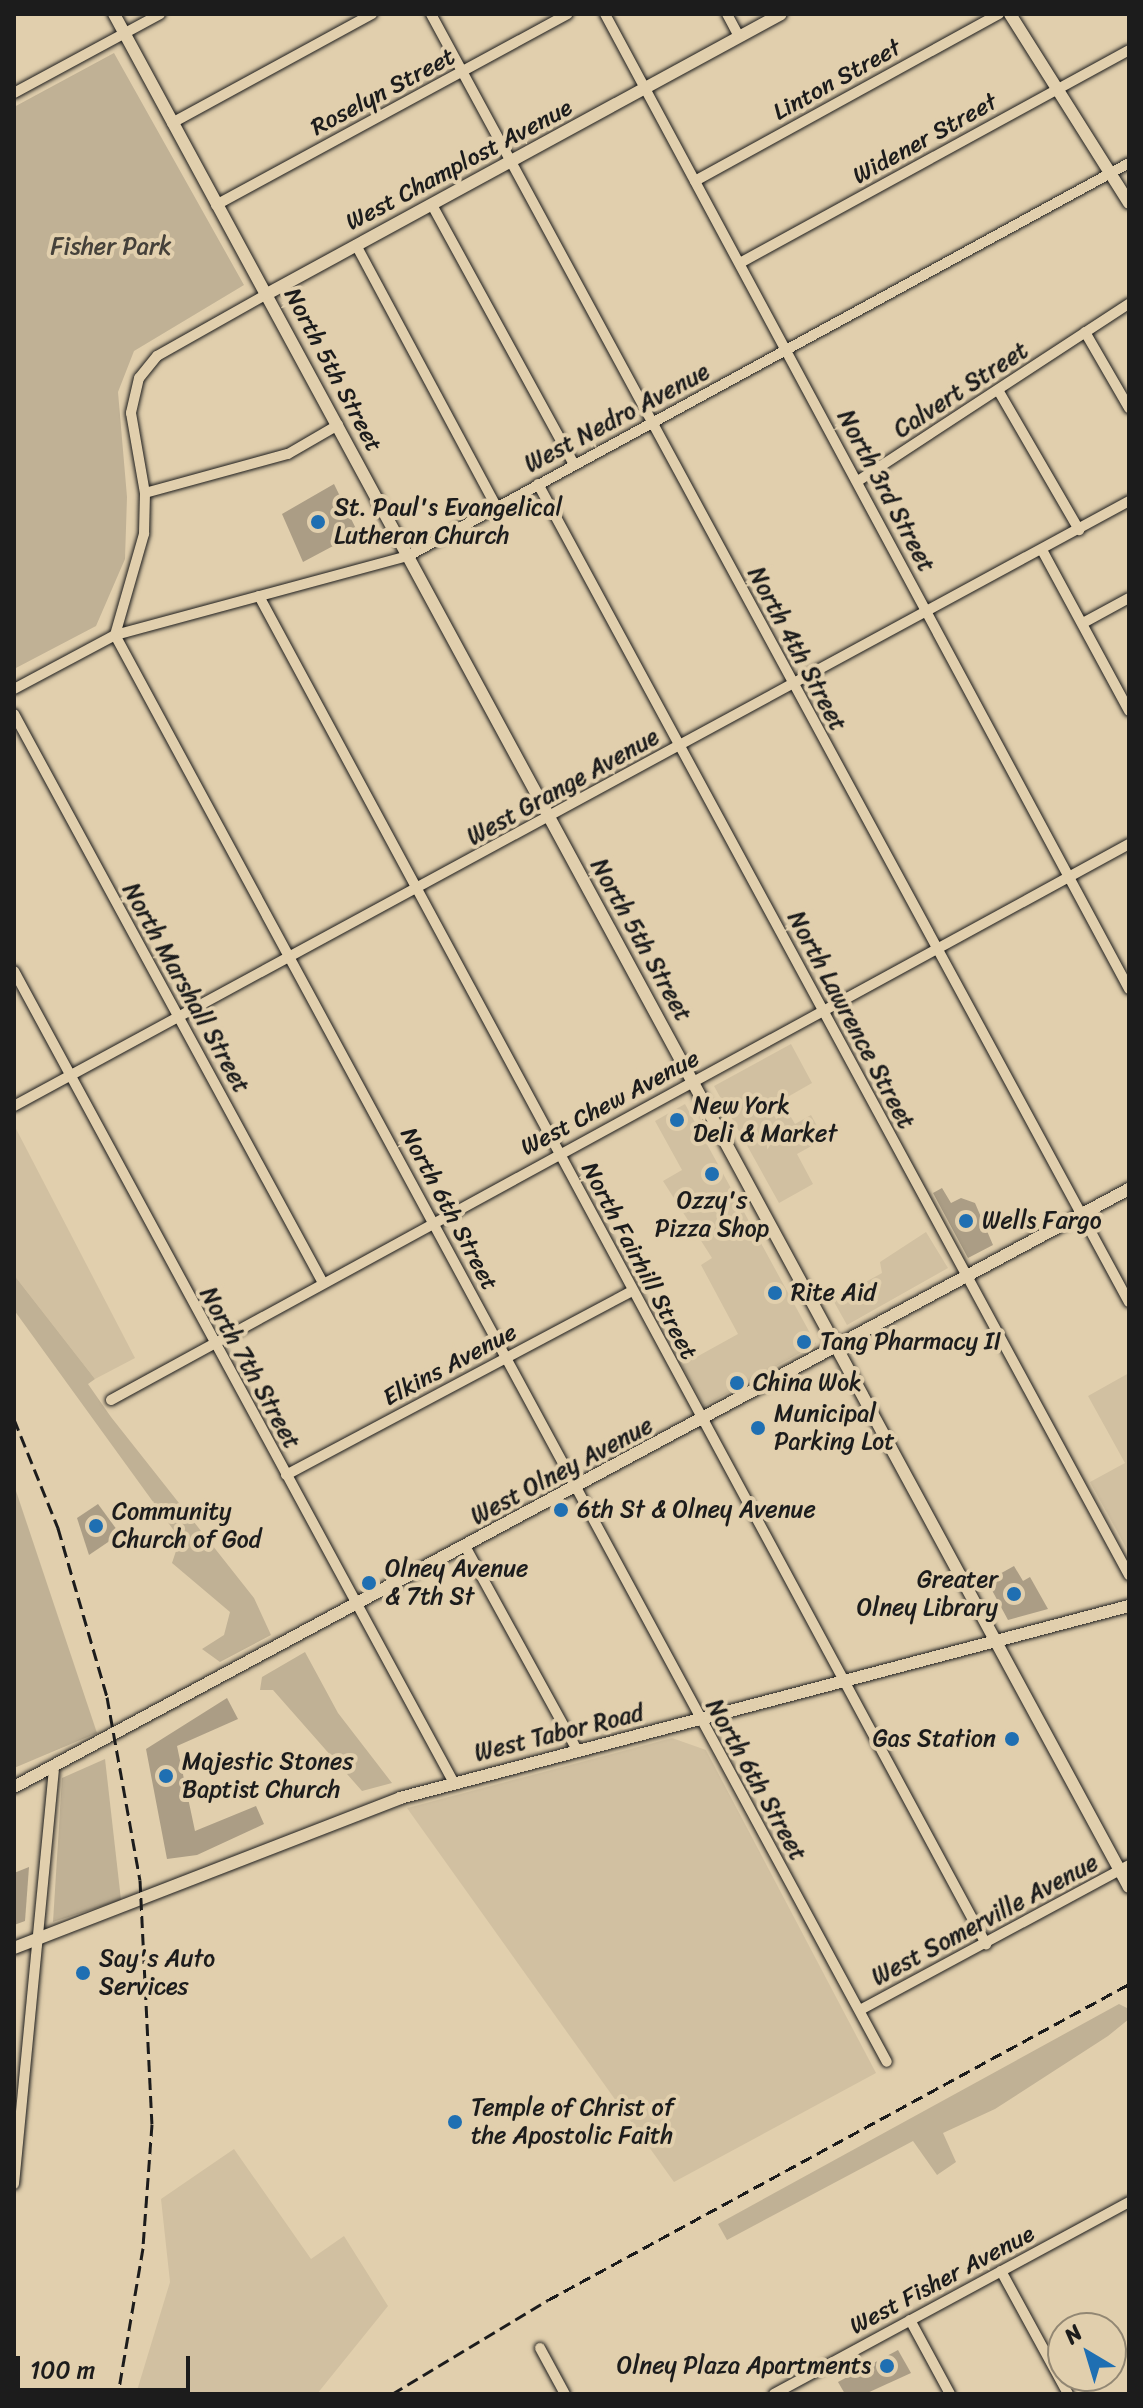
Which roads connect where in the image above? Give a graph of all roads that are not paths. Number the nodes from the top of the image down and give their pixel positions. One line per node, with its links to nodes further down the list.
1 (114, 14): 11 (street, North 5th Street)
2 (160, 14): 11 (street)
3 (372, 14): 18 (street)
4 (431, 14): 14 (street, North 4th Street)
5 (568, 14): 14 (street, Roselyn Street)
6 (605, 14): 15 (street, North 3rd Street)
7 (727, 14): 12 (street)
8 (781, 14): 12 (street, West Champlost Avenue)
9 (999, 14): 22 (street, Linton Street)
10 (1010, 14): 16 (street)
11 (124, 33): 17 (street); 18 (street, North 5th Street)
12 (739, 37): 15 (street, West Champlost Avenue)
13 (1129, 50): 16 (street, Widener Street)
14 (462, 72): 19 (street, North 4th Street); 24 (street, Roselyn Street)
15 (645, 88): 19 (street, West Champlost Avenue); 22 (street, North 3rd Street)
16 (1057, 90): 21 (street); 27 (street, Widener Street)
17 (14, 93)
18 (172, 123): 24 (street, North 5th Street)
19 (511, 163): 25 (street, West Champlost Avenue); 34 (street, North 4th Street)
20 (1129, 163): 21 (street, West Nedro Avenue)
21 (1110, 173): 23 (street); 31 (street, West Nedro Avenue)
22 (695, 181): 27 (street, North 3rd Street)
23 (1129, 203)
24 (216, 205): 28 (street, North 5th Street)
25 (432, 205): 26 (street, West Champlost Avenue); 36 (street)
26 (356, 245): 28 (street, West Champlost Avenue); 41 (street)
27 (740, 263): 31 (street, North 3rd Street)
28 (267, 294): 35 (street, North 5th Street); 39 (street, West Champlost Avenue)
29 (1129, 304): 30 (street, Calvert Street)
30 (1085, 332): 32 (street, Calvert Street); 33 (street)
31 (787, 350): 34 (street, West Nedro Avenue); 37 (street, North 3rd Street)
32 (998, 390): 37 (street, Calvert Street); 42 (street)
33 (1129, 408)
34 (653, 422): 36 (street, West Nedro Avenue); 50 (street, North 4th Street)
35 (338, 425): 39 (street); 44 (street, North 5th Street)
36 (574, 464): 38 (street, West Nedro Avenue)
37 (858, 481): 47 (street, North 3rd Street)
38 (538, 484): 41 (street, West Nedro Avenue); 54 (street, North Lawrence Street)
39 (145, 493): 49 (street)
40 (1129, 501): 42 (street, West Grange Avenue)
41 (496, 506): 44 (street, West Nedro Avenue)
42 (1079, 530): 43 (street, West Grange Avenue)
43 (1042, 550): 47 (street, West Grange Avenue); 48 (street)
44 (408, 556): 45 (street, West Nedro Avenue); 55 (street, North 5th Street)
45 (259, 596): 49 (street, West Nedro Avenue); 58 (street, North Fairhill Street)
46 (1129, 598): 48 (street)
47 (929, 612): 50 (street, West Grange Avenue); 57 (street, North 3rd Street)
48 (1083, 623): 52 (street)
49 (115, 635): 51 (street, West Nedro Avenue); 60 (street, North 6th Street)
50 (795, 685): 54 (street, West Grange Avenue); 59 (street, North 4th Street)
51 (14, 689)
52 (1129, 711)
53 (14, 714): 64 (street, North Marshall Street)
54 (680, 746): 55 (street, West Grange Avenue); 63 (street, North Lawrence Street)
55 (550, 817): 58 (street, West Grange Avenue); 66 (street, North 5th Street)
56 (1129, 844): 57 (street, West Chew Avenue)
57 (1068, 877): 59 (street, West Chew Avenue); 62 (street, North 3rd Street)
58 (415, 890): 60 (street, West Grange Avenue); 68 (street, North Fairhill Street)
59 (937, 949): 63 (street, West Chew Avenue); 70 (street, North 4th Street)
60 (291, 956): 64 (street, West Grange Avenue); 71 (street, North 6th Street)
61 (14, 971): 65 (street, North 7th Street)
62 (1129, 989)
63 (823, 1011): 66 (street, West Chew Avenue); 72 (street, North Lawrence Street)
64 (180, 1017): 65 (street, West Grange Avenue); 73 (street, North Marshall Street)
65 (70, 1077): 67 (street, West Grange Avenue); 76 (street, North 7th Street)
66 (693, 1081): 68 (street, West Chew Avenue); 77 (street, North 5th Street)
67 (14, 1106)
68 (559, 1153): 71 (street, West Chew Avenue); 74 (street, North Fairhill Street)
69 (1129, 1189): 70 (street, West Olney Avenue)
70 (1082, 1216): 72 (street, West Olney Avenue); 75 (street, North 4th Street)
71 (433, 1221): 73 (street, West Chew Avenue); 78 (street, North 6th Street)
72 (967, 1277): 77 (street, West Olney Avenue); 84 (street, North Lawrence Street)
73 (322, 1281): 76 (street, West Chew Avenue)
74 (632, 1291): 78 (street, Elkins Avenue); 80 (street, North Fairhill Street)
75 (1129, 1302)
76 (212, 1341): 79 (street, West Chew Avenue); 81 (street, North 7th Street)
77 (836, 1347): 80 (street, West Olney Avenue); 87 (street, North 5th Street)
78 (507, 1358): 81 (street, Elkins Avenue); 82 (street, North 6th Street)
79 (111, 1400)
80 (701, 1421): 82 (street, West Olney Avenue); 88 (street, North Fairhill Street)
81 (286, 1475): 86 (street, North 7th Street)
82 (575, 1489): 83 (street, West Olney Avenue); 89 (street, North 6th Street)
83 (466, 1548): 86 (street, West Olney Avenue); 90 (street)
84 (1129, 1575)
85 (1129, 1606): 87 (street, West Tabor Road)
86 (357, 1607): 91 (street, West Olney Avenue); 92 (street, North 7th Street)
87 (995, 1639): 88 (street, West Tabor Road); 94 (street, North 5th Street)
88 (846, 1680): 89 (street, West Tabor Road); 97 (street, North Fairhill Street)
89 (700, 1720): 90 (street, West Tabor Road); 99 (street, North 6th Street)
90 (577, 1750): 92 (street, West Tabor Road)
91 (54, 1771): 93 (street, West Olney Avenue); 96 (street)
92 (454, 1783): 96 (street, West Tabor Road)
93 (14, 1787)
94 (1124, 1867): 95 (street, North 5th Street); 97 (street, West Somerville Avenue)
95 (1129, 1887)
96 (38, 1938): 98 (street, West Tabor Road); 101 (street)
97 (986, 1944): 99 (street, West Somerville Avenue)
98 (14, 1948)
99 (860, 2010): 100 (street, North 6th Street)
100 (887, 2062)
101 (17, 2128): 102 (street)
102 (14, 2183)
103 (1129, 2203): 104 (street, West Fisher Avenue)
104 (1001, 2271): 105 (street, West Fisher Avenue); 110 (street)
105 (910, 2320): 108 (street, West Fisher Avenue); 109 (street)
106 (540, 2348): 107 (street)
107 (565, 2394)
108 (774, 2394)
109 (950, 2394)
110 (1068, 2394)

